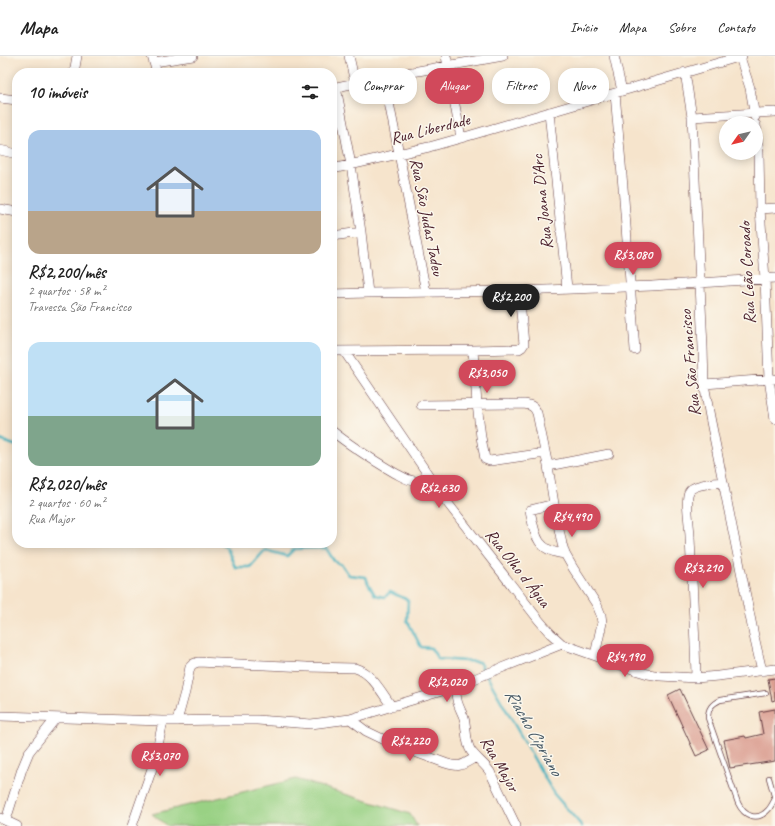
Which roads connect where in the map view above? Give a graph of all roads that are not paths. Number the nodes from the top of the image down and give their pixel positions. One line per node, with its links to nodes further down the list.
1 (77, 56): 10 (street)
2 (189, 56): 8 (street)
3 (349, 56): 11 (street)
4 (446, 56): 9 (street)
5 (503, 56): 9 (street)
6 (614, 56): 16 (street)
7 (741, 56): 13 (street, Rua Liberdade); 23 (street, Rua Leão Coroado)
8 (153, 59)
9 (448, 66): 12 (street); 26 (street)
10 (75, 68)
11 (352, 68)
12 (417, 71)
13 (685, 72): 16 (street, Rua Liberdade); 25 (street, Rua São Francisco)
14 (349, 84): 15 (street)
15 (337, 87)
16 (618, 92): 21 (street, Rua Liberdade); 42 (street)
17 (0, 98): 18 (street)
18 (12, 99)
19 (337, 102): 31 (street)
20 (389, 104): 29 (street, Rua São Judas Tadeu)
21 (549, 112): 26 (street, Rua Liberdade); 43 (street, Rua Joana D'Arc)
22 (775, 112): 23 (street)
23 (755, 113): 24 (street, Rua Leão Coroado); 25 (street)
24 (755, 116)
25 (692, 117): 41 (street, Rua São Francisco)
26 (461, 138): 29 (street, Rua Liberdade)
27 (0, 150): 28 (street)
28 (12, 153)
29 (399, 154): 31 (street, Rua Liberdade); 45 (street, Rua São Judas Tadeu)
30 (759, 160): 35 (street, Rua Leão Coroado)
31 (351, 165): 32 (street, Rua Liberdade); 37 (street)
32 (337, 168)
33 (775, 208): 35 (street)
34 (0, 209): 36 (street)
35 (760, 209): 40 (street, Rua Leão Coroado)
36 (12, 211)
37 (361, 232): 38 (street); 46 (street)
38 (337, 235)
39 (775, 278): 40 (street)
40 (764, 279): 41 (street); 52 (street, Rua Leão Coroado)
41 (700, 282): 42 (street); 53 (street, Rua São Francisco)
42 (630, 286): 43 (street); 50 (street)
43 (566, 288): 44 (street)
44 (519, 291): 45 (street); 49 (street)
45 (426, 292): 46 (street)
46 (368, 293): 47 (street)
47 (337, 294)
48 (344, 350): 49 (street); 51 (street); 61 (street, Rua Olho d Água)
49 (473, 350): 54 (street)
50 (635, 350)
51 (337, 351)
52 (772, 379): 53 (street); 56 (street, Rua Leão Coroado)
53 (704, 384): 62 (street, Rua São Francisco)
54 (477, 404): 55 (street); 58 (street); 58 (street)
55 (421, 405)
56 (775, 418)
57 (337, 435): 61 (street)
58 (545, 453): 60 (street)
59 (609, 454): 60 (street)
60 (548, 466): 63 (street)
61 (431, 478): 65 (street, Rua Olho d Água)
62 (723, 482): 68 (street, Rua São Francisco); 69 (street)
63 (554, 504): 64 (street); 64 (street)
64 (565, 554): 66 (street)
65 (562, 644): 66 (street); 70 (street)
66 (595, 655): 69 (street)
67 (775, 669): 68 (street)
68 (762, 671): 69 (street)
69 (696, 678)
70 (456, 687): 72 (street); 78 (street, Rua Major)
71 (766, 693): 79 (lane)
72 (392, 707): 75 (street); 77 (street)
73 (0, 716): 74 (street)
74 (56, 718): 76 (street); 80 (street)
75 (350, 719): 77 (street); 78 (street)
76 (162, 721): 77 (street); 82 (street)
77 (177, 722)
78 (476, 757): 83 (street, Rua Major)
79 (769, 778)
80 (3, 819): 81 (street)
81 (17, 826)
82 (132, 826)
83 (516, 826)

